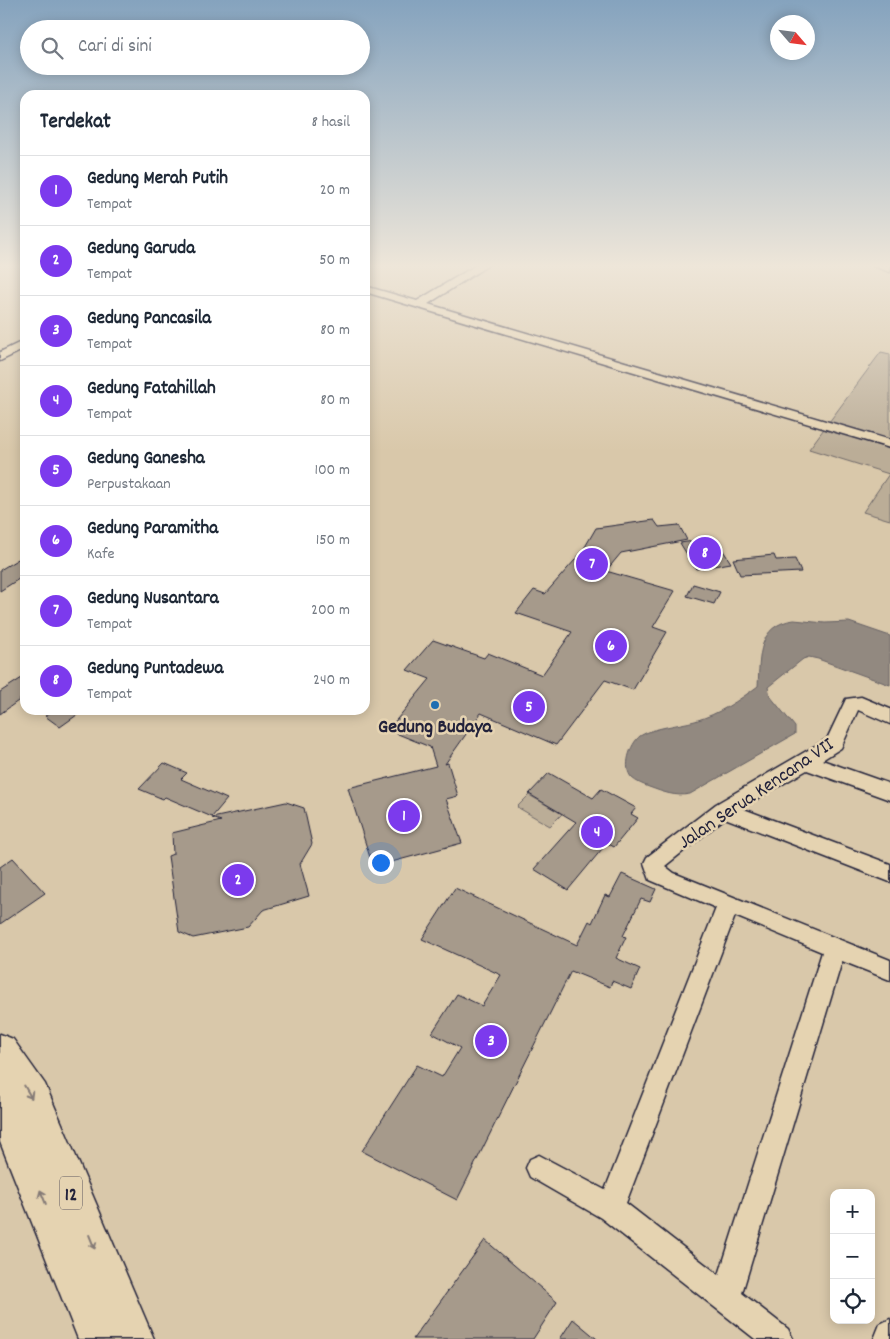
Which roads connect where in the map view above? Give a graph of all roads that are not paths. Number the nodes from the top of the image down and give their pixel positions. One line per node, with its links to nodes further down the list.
1 (491, 326): 4 (street)
2 (20, 347): 3 (street)
3 (0, 357)
4 (890, 444)
5 (890, 717): 6 (street, Jalan Serua Kencana VII)
6 (805, 762): 7 (street); 8 (street, Jalan Serua Kencana VII)
7 (890, 792)
8 (723, 808): 9 (street); 10 (street, Jalan Serua Kencana VII)
9 (890, 873)
10 (728, 905): 11 (street, Jalan Serua Kencana VII); 16 (street)
11 (834, 949): 12 (street, Jalan Serua Kencana VII); 17 (street)
12 (890, 970)
13 (0, 1052): 20 (highway, 12, one-way to 20)
14 (0, 1099): 19 (highway, 12, one-way to 14)
15 (539, 1168): 16 (street)
16 (611, 1208): 17 (street)
17 (726, 1299): 21 (street)
18 (890, 1334): 22 (street)
19 (101, 1339)
20 (131, 1339)
21 (778, 1339)
22 (889, 1339)

